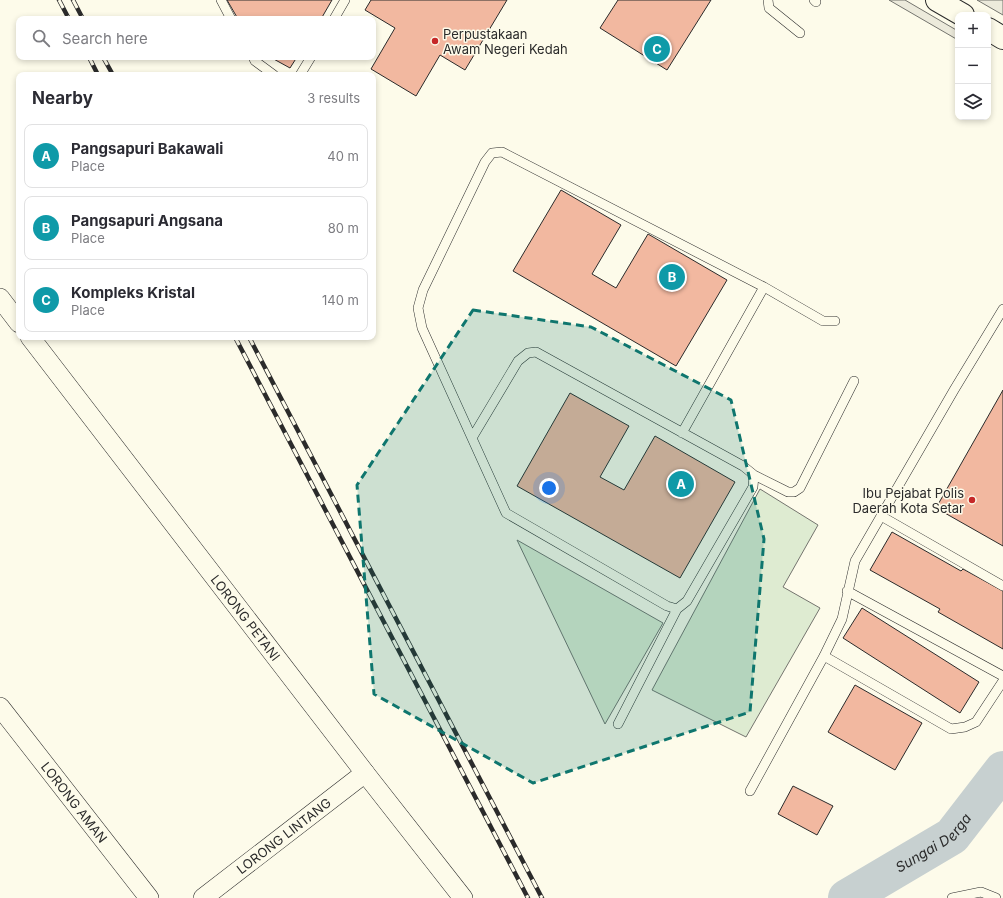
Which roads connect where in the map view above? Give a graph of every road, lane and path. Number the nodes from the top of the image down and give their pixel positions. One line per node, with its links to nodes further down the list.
1 (221, 0): 6 (lane)
2 (345, 0): 7 (lane)
3 (768, 0): 9 (lane)
4 (937, 0): 5 (street)
5 (958, 12)
6 (230, 16)
7 (336, 16)
8 (991, 31): 10 (street)
9 (800, 33)
10 (1003, 38)
11 (254, 60): 13 (lane)
12 (309, 60): 14 (lane)
13 (270, 72)
14 (302, 72)
15 (764, 287): 19 (lane); 22 (lane); 23 (lane)
16 (0, 298): 18 (street)
17 (1003, 309): 25 (lane)
18 (16, 319)
19 (835, 320)
20 (32, 340): 34 (street, LORONG PETANI)
21 (854, 381): 24 (lane)
22 (682, 433): 23 (lane); 24 (lane)
23 (472, 438): 28 (lane)
24 (754, 475): 28 (lane)
25 (881, 516): 26 (lane); 27 (lane)
26 (1003, 586)
27 (847, 591): 29 (lane); 30 (lane)
28 (677, 610): 33 (lane)
29 (824, 656): 31 (lane); 35 (lane)
30 (1003, 676)
31 (1003, 681)
32 (0, 707): 36 (street, LORONG AMAN)
33 (618, 724)
34 (365, 773): 37 (street, LORONG LINTANG); 38 (street, LORONG PETANI)
35 (750, 791)
36 (149, 898)
37 (203, 898)
38 (463, 898)
39 (952, 898): 40 (lane)
40 (996, 898)

